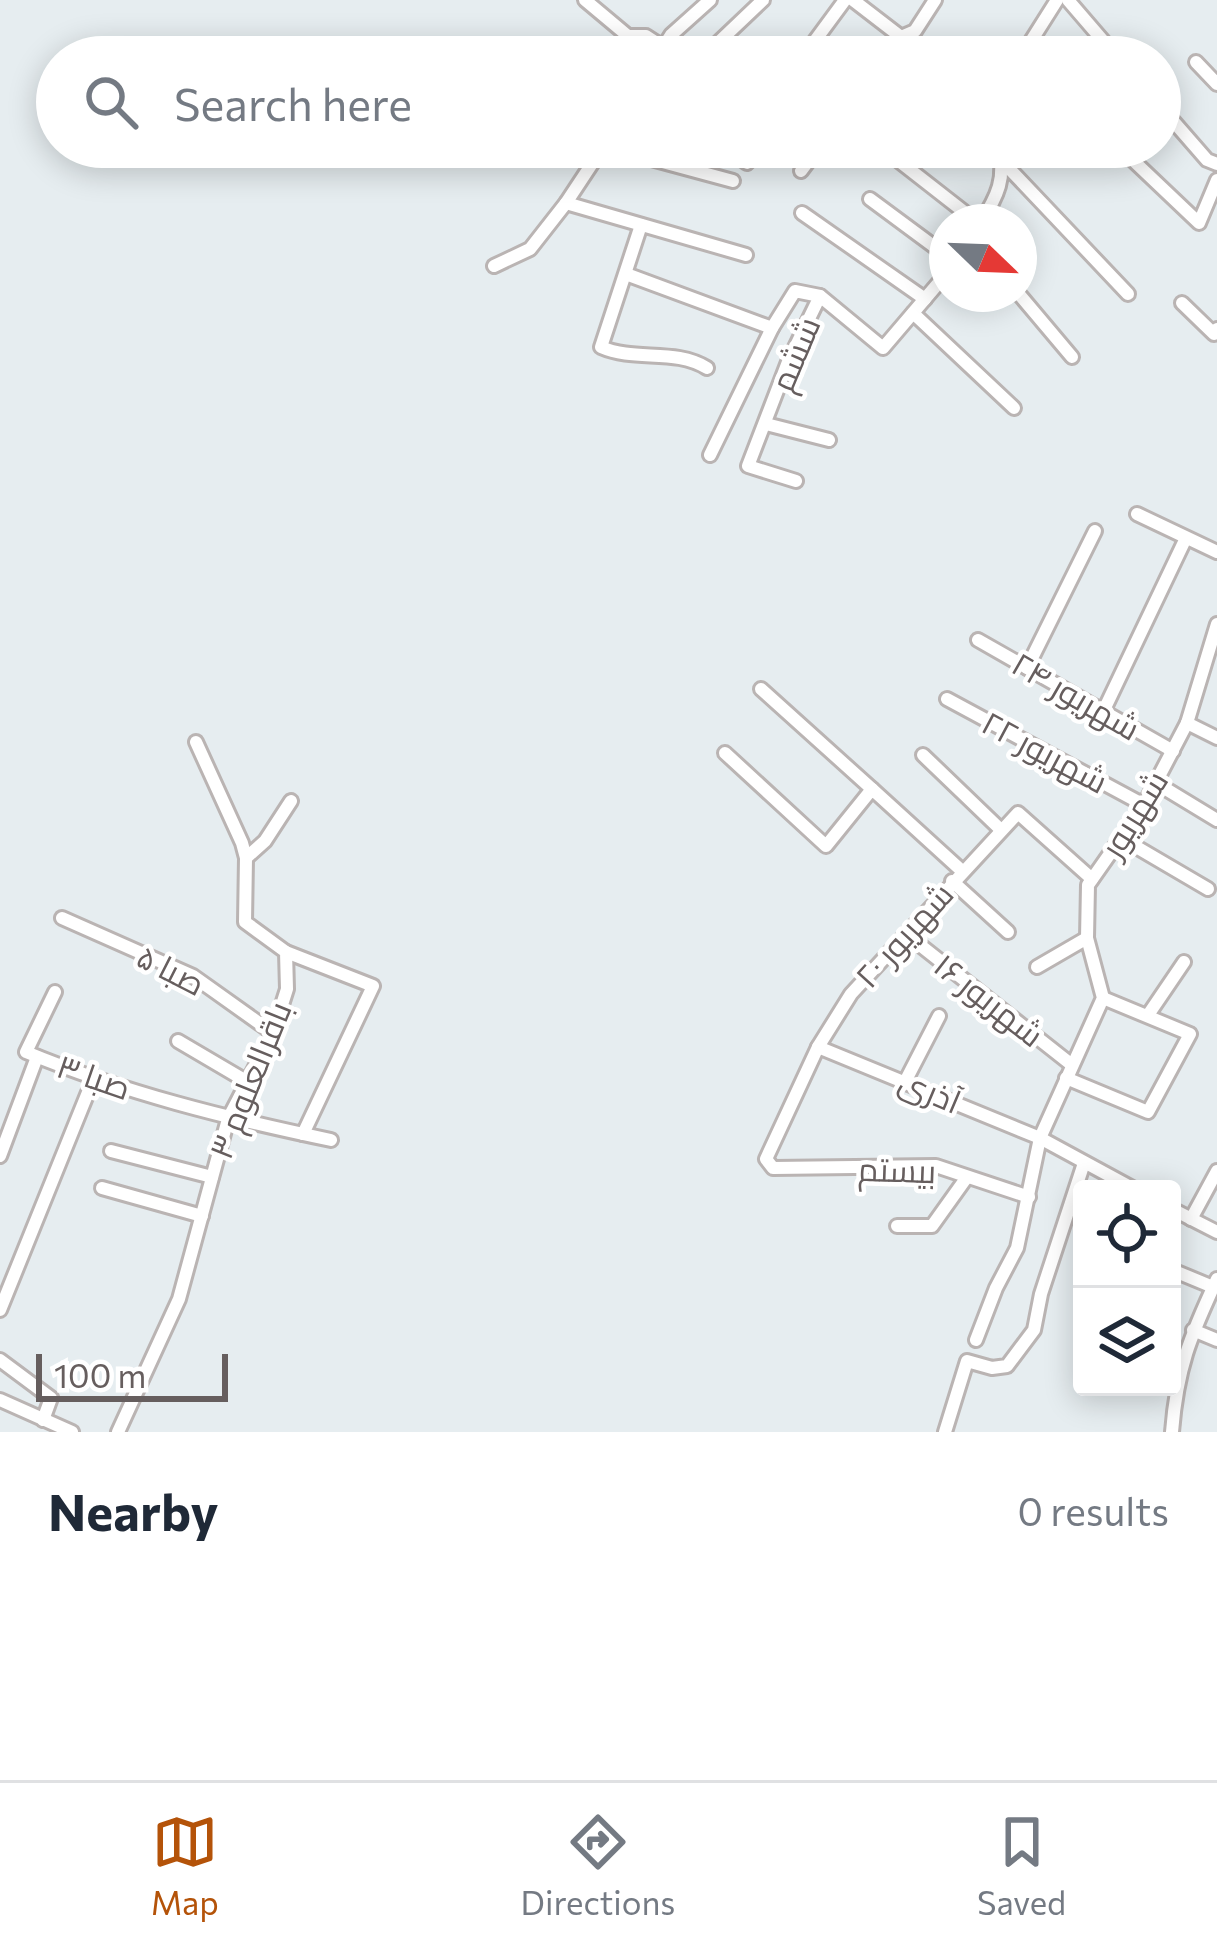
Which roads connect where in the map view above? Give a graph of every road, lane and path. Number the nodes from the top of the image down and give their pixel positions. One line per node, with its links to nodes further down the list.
1 (585, 0): 8 (street)
2 (710, 0): 9 (street)
3 (763, 0): 10 (street)
4 (849, 0): 11 (street); 12 (street)
5 (935, 0): 13 (street)
6 (1057, 0): 14 (street)
7 (1068, 0): 15 (street)
8 (628, 36)
9 (675, 36)
10 (725, 36)
11 (820, 36)
12 (900, 36)
13 (903, 36)
14 (1034, 36)
15 (1100, 36)
16 (1196, 62): 17 (street)
17 (1217, 85)
18 (1181, 130): 19 (street)
19 (1217, 164)
20 (590, 168): 31 (street)
21 (684, 168): 29 (street)
22 (803, 168): 27 (street)
23 (908, 168): 32 (street)
24 (1002, 168): 33 (street)
25 (1009, 168): 41 (street)
26 (1141, 168): 28 (street)
27 (801, 171)
28 (1217, 180)
29 (733, 181)
30 (870, 200): 36 (street)
31 (566, 203): 35 (street); 38 (street)
32 (955, 204)
33 (992, 204)
34 (802, 213): 43 (street)
35 (641, 225): 37 (street); 39 (street)
36 (929, 243)
37 (746, 255)
38 (494, 266)
39 (626, 274): 47 (street); 50 (street)
40 (929, 294): 43 (street, ششم)
41 (1128, 294)
42 (820, 296): 46 (street, ششم); 47 (street); 52 (street, ششم)
43 (925, 299): 46 (street, ششم)
44 (1182, 303): 48 (street)
45 (1034, 312): 49 (street)
46 (913, 313): 51 (street)
47 (772, 328): 54 (street)
48 (1217, 329)
49 (1072, 357)
50 (707, 368)
51 (1014, 408)
52 (766, 424): 53 (street); 55 (street, ششم)
53 (829, 440)
54 (710, 455)
55 (796, 481)
56 (1137, 514): 58 (street)
57 (1095, 531): 62 (street)
58 (1186, 540): 59 (street); 66 (street)
59 (1217, 552)
60 (1217, 625): 63 (street, شهریور)
61 (978, 640): 62 (street, شهریور ۲۴)
62 (1027, 668): 66 (street, شهریور ۲۴)
63 (1210, 672): 67 (street, شهریور)
64 (761, 689): 74 (street)
65 (946, 699): 76 (street, شهریور ۲۲)
66 (1103, 712): 70 (street, شهریور ۲۴)
67 (1187, 724): 68 (street); 70 (street, شهریور)
68 (1217, 738)
69 (196, 742): 80 (street, باقرالعلوم ۳)
70 (1173, 751): 73 (street, شهریور)
71 (725, 753): 74 (street)
72 (923, 755): 78 (street)
73 (1156, 783): 76 (street, شهریور); 77 (street)
74 (872, 789): 81 (street)
75 (291, 801): 80 (street)
76 (1144, 806): 79 (street, شهریور)
77 (1217, 820)
78 (1000, 829): 81 (street, شهریور ۲۰); 82 (street)
79 (1120, 838): 82 (street, شهریور); 83 (street)
80 (246, 858): 88 (street, باقرالعلوم ۳)
81 (957, 876): 85 (street); 86 (street, شهریور ۲۰)
82 (1092, 879): 87 (street, شهریور)
83 (1208, 889)
84 (62, 918): 95 (street, صبا ۵)
85 (1007, 932)
86 (906, 934): 97 (street, شهریور ۲۰); 99 (street, شهریور ۱۶)
87 (1087, 938): 90 (street); 92 (street, شهریور)
88 (286, 952): 95 (street, باقرالعلوم ۳); 104 (street)
89 (1184, 962): 93 (street)
90 (1036, 967)
91 (55, 992): 98 (street, صبا ۳)
92 (1102, 998): 93 (street); 99 (street)
93 (1148, 1015): 99 (street, شهریور ۱۶)
94 (939, 1016): 101 (street)
95 (273, 1033): 102 (street, باقرالعلوم ۳)
96 (178, 1041): 102 (street)
97 (818, 1047): 101 (street, آذری); 109 (street, شهریور ۲۰)
98 (37, 1057): 100 (street, صبا ۳); 108 (street)
99 (1069, 1071): 105 (street)
100 (93, 1080): 103 (street, صبا ۳); 126 (street)
101 (906, 1080): 105 (street, آذری)
102 (246, 1081): 103 (street, باقرالعلوم ۳)
103 (228, 1119): 104 (street, صبا ۳); 113 (street, باقرالعلوم ۳)
104 (303, 1134): 106 (street, صبا ۳)
105 (1040, 1138): 110 (street, آذری); 116 (street)
106 (331, 1140)
107 (111, 1150): 113 (street)
108 (0, 1156)
109 (766, 1159): 112 (street, بیستم)
110 (1084, 1163): 114 (street, آذری); 120 (street)
111 (1217, 1171): 119 (street)
112 (967, 1177): 116 (street, بیستم); 121 (street)
113 (212, 1178): 118 (street, باقرالعلوم ۳)
114 (1117, 1180)
115 (102, 1188): 118 (street)
116 (1029, 1198): 128 (street)
117 (1181, 1214): 119 (street)
118 (202, 1216): 136 (street, باقرالعلوم ۳)
119 (1191, 1219): 123 (street)
120 (1065, 1224): 122 (street); 137 (street)
121 (897, 1226)
122 (1073, 1227)
123 (1217, 1232)
124 (1181, 1273): 125 (street)
125 (1215, 1283): 127 (street)
126 (0, 1310)
127 (1193, 1330): 129 (street); 131 (street)
128 (976, 1340)
129 (1217, 1340)
130 (0, 1360): 134 (street)
131 (1181, 1360)
132 (1173, 1396): 138 (street)
133 (0, 1400): 134 (street)
134 (43, 1420): 135 (street)
135 (72, 1432)
136 (118, 1432)
137 (945, 1432)
138 (1172, 1432)

